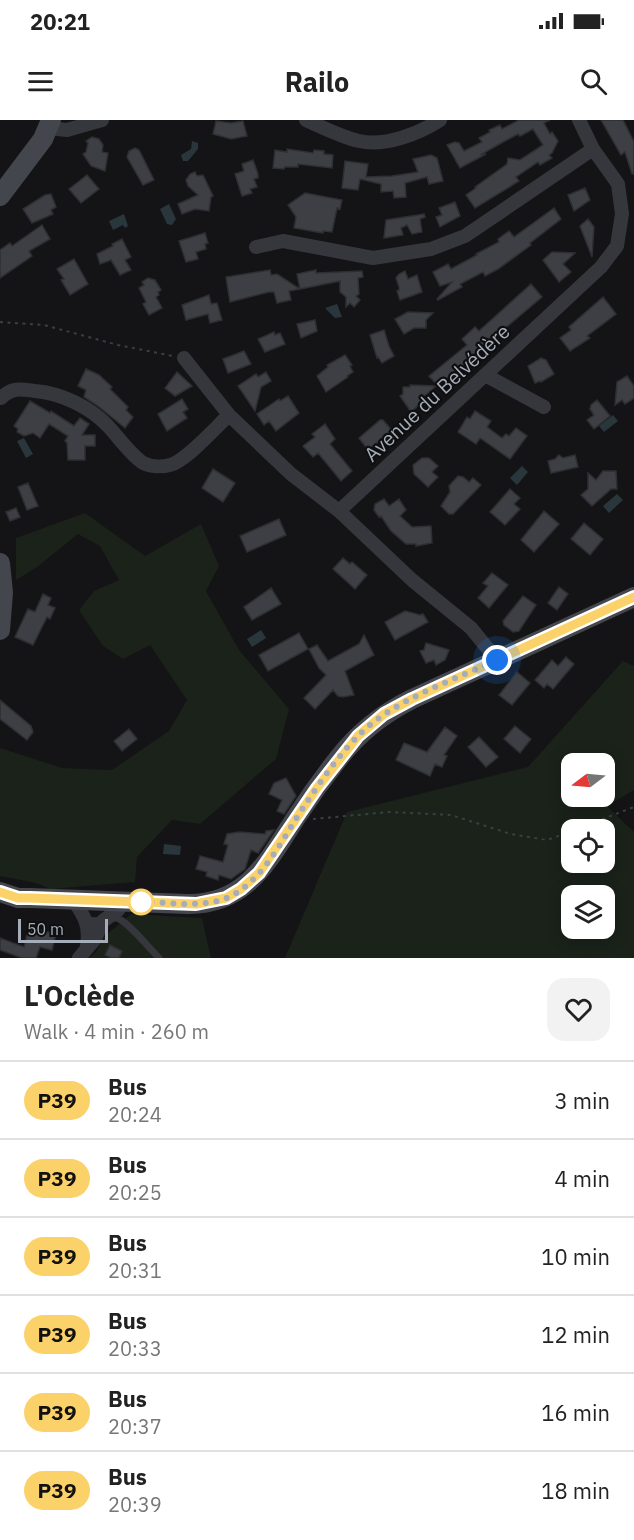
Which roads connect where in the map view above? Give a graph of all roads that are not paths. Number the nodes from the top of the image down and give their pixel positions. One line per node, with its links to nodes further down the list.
1 (102, 120): 5 (street)
2 (306, 120): 3 (street)
3 (440, 120)
4 (579, 120): 6 (street, Avenue du Belvédère)
5 (50, 124): 7 (street)
6 (593, 149): 8 (street); 10 (street, Avenue du Belvédère)
7 (0, 196)
8 (256, 247)
9 (184, 358): 13 (street)
10 (485, 375): 12 (street); 14 (street, Avenue du Belvédère)
11 (1, 398): 13 (street)
12 (544, 407)
13 (229, 415): 14 (street)
14 (339, 511): 18 (street)
15 (0, 563): 17 (street)
16 (634, 597): 18 (street)
17 (0, 630)
18 (497, 660): 21 (street)
19 (9, 897): 20 (street)
20 (74, 901): 21 (street); 22 (street)
21 (124, 902): 23 (street)
22 (87, 920): 23 (lane); 24 (street)
23 (104, 921): 24 (street); 25 (lane)
24 (83, 953)
25 (159, 958)

